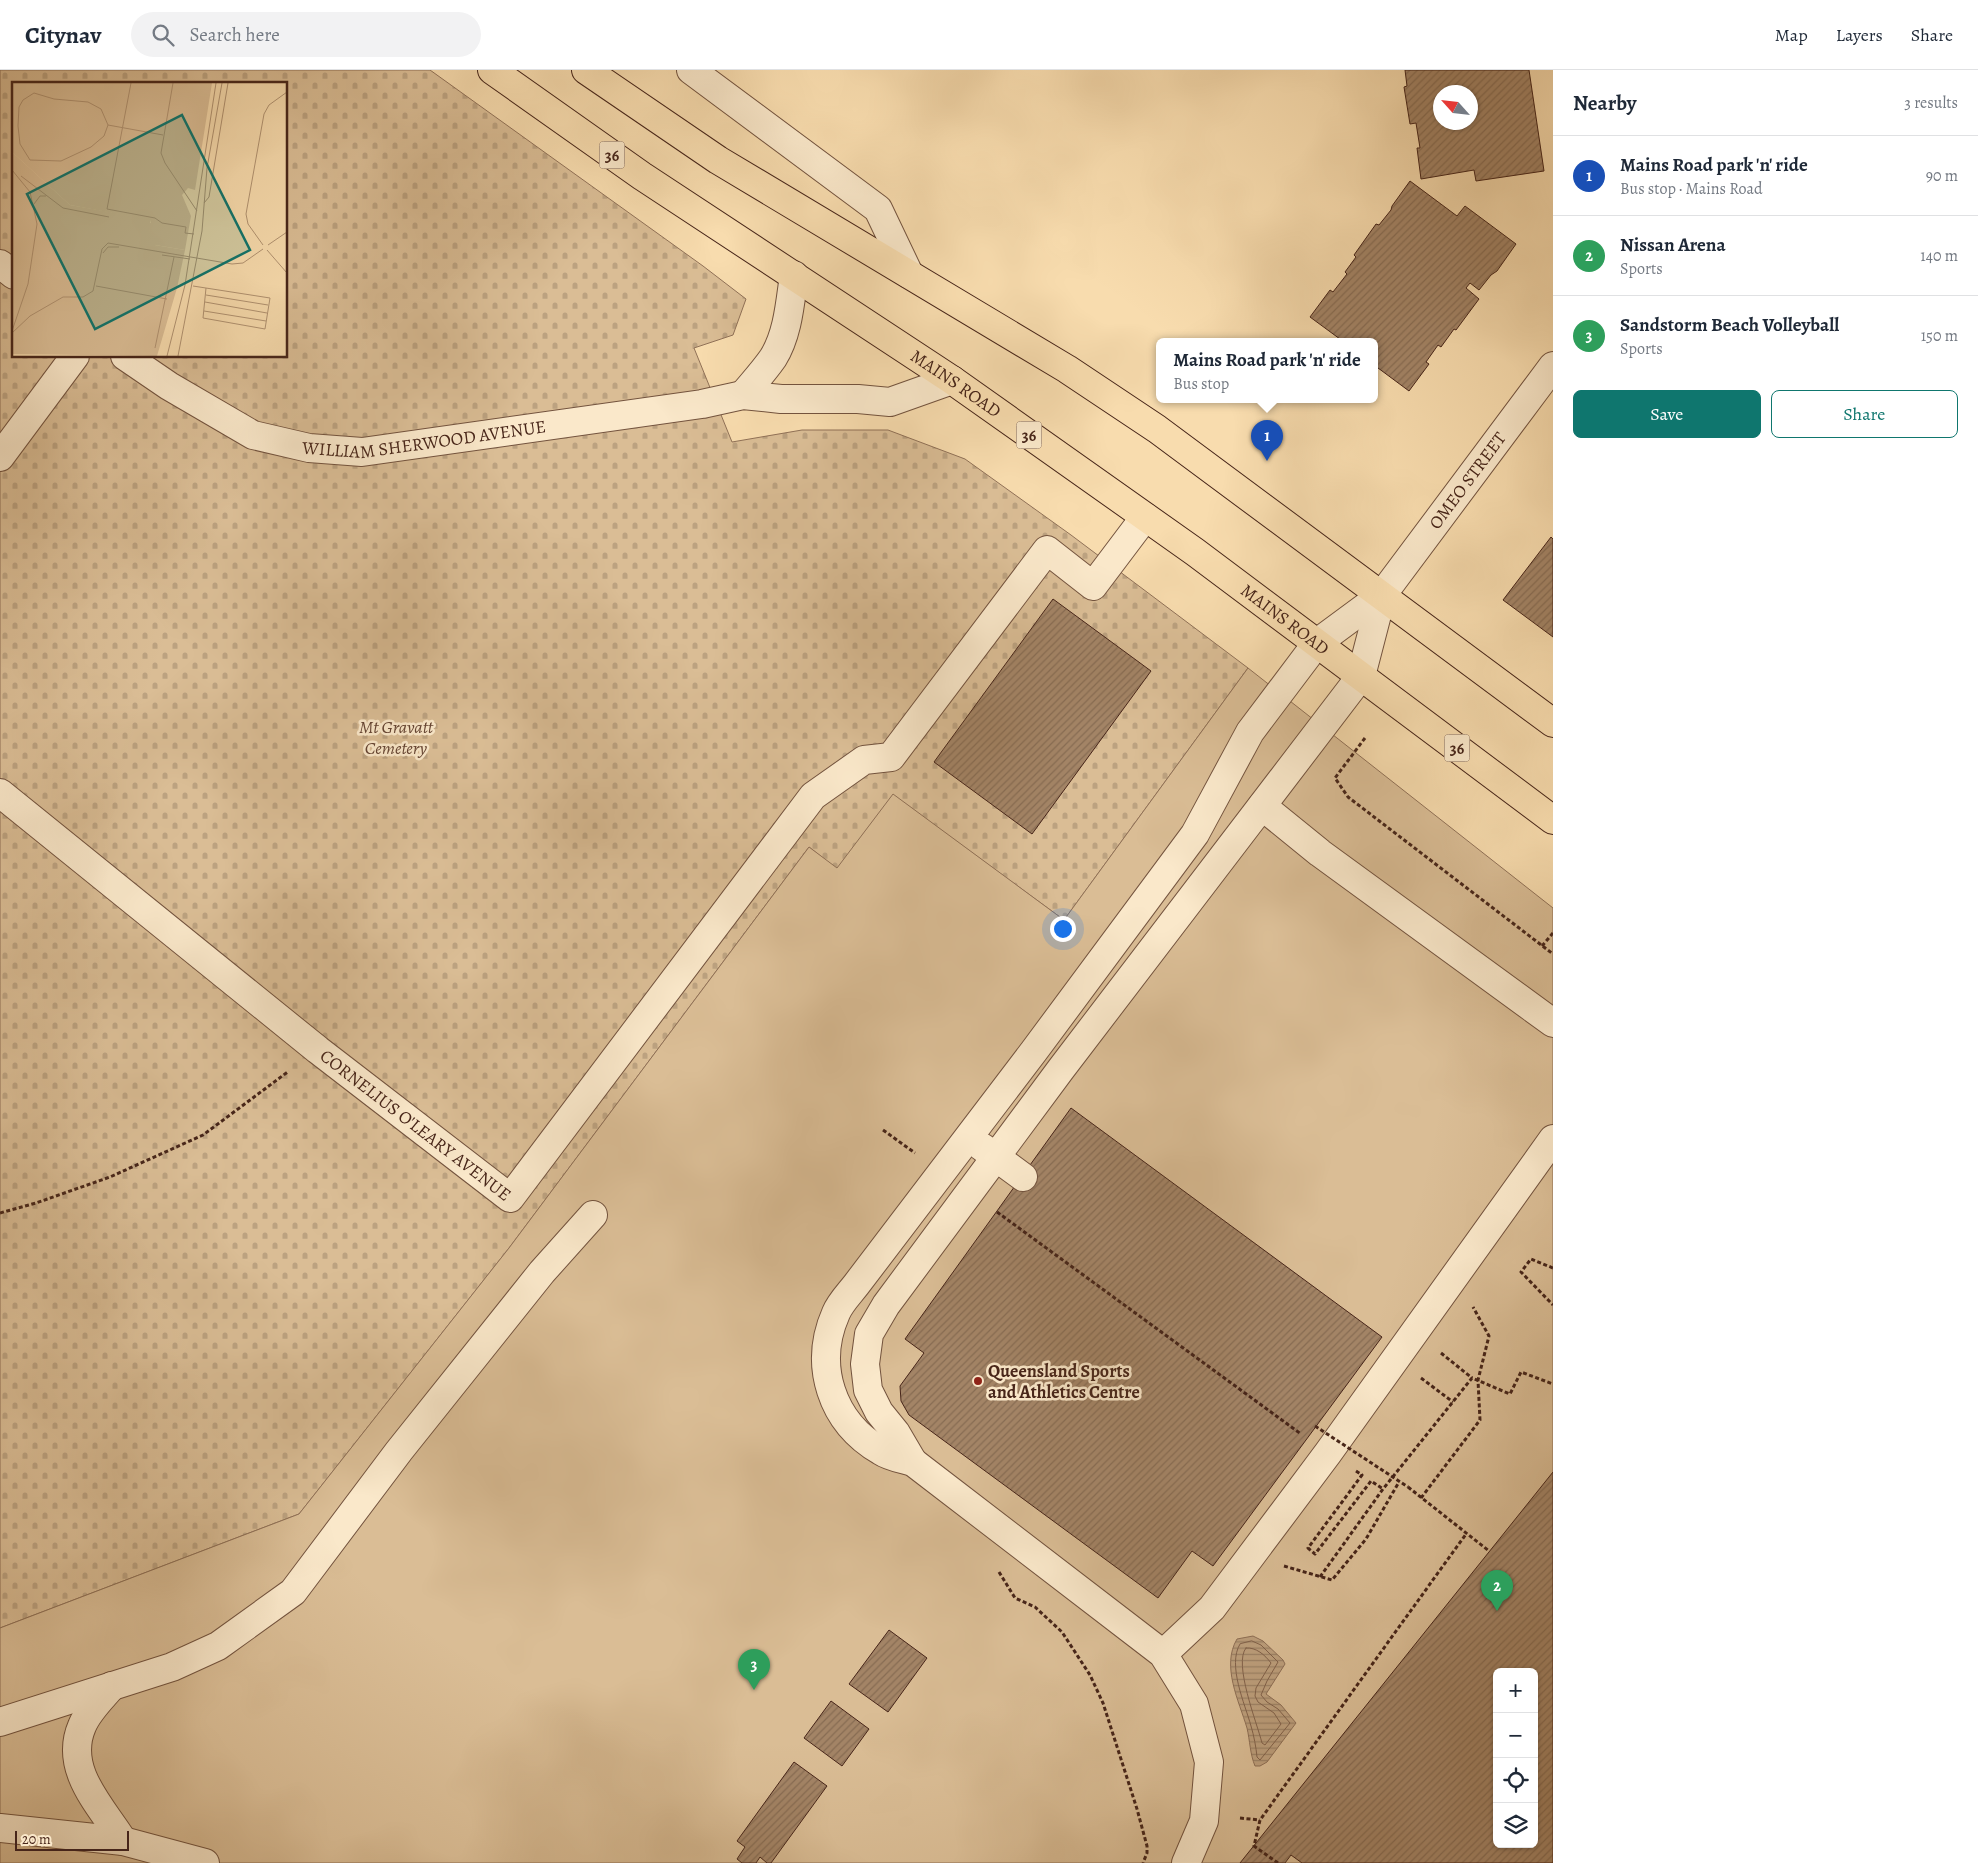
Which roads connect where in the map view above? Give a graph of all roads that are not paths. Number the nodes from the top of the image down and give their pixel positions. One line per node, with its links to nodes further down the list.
1 (492, 70): 7 (main road, MAINS ROAD / 36)
2 (586, 70): 6 (main road)
3 (691, 70): 6 (street)
4 (0, 264): 5 (street)
5 (12, 273)
6 (909, 274): 15 (main road)
7 (794, 275): 11 (main road, MAINS ROAD / 36); 12 (street)
8 (74, 358): 13 (street)
9 (127, 358): 12 (street, WILLIAM SHERWOOD AVENUE)
10 (1553, 366): 15 (street, OMEO STREET)
11 (952, 380): 12 (street, WILLIAM SHERWOOD AVENUE); 14 (main road, MAINS ROAD / 36)
12 (743, 395)
13 (0, 457)
14 (1145, 517): 16 (main road, MAINS ROAD / 36); 19 (street, CORNELIUS O'LEARY AVENUE)
15 (1382, 595): 16 (street); 17 (street); 18 (main road)
16 (1317, 643): 17 (main road, MAINS ROAD / 36); 23 (street)
17 (1360, 676): 20 (street); 21 (main road, MAINS ROAD / 36)
18 (1553, 723)
19 (0, 793)
20 (1262, 806): 22 (street); 25 (street)
21 (1553, 820)
22 (1553, 1023)
23 (968, 1137): 25 (street); 28 (street)
24 (1553, 1139): 29 (street)
25 (996, 1157): 26 (street); 28 (street)
26 (1023, 1176)
27 (593, 1215): 30 (street)
28 (913, 1462): 29 (street)
29 (1163, 1654): 35 (street)
30 (112, 1686): 31 (street); 33 (street)
31 (0, 1722)
32 (0, 1828): 33 (street)
33 (123, 1841): 34 (street)
34 (206, 1863)
35 (1186, 1863)

